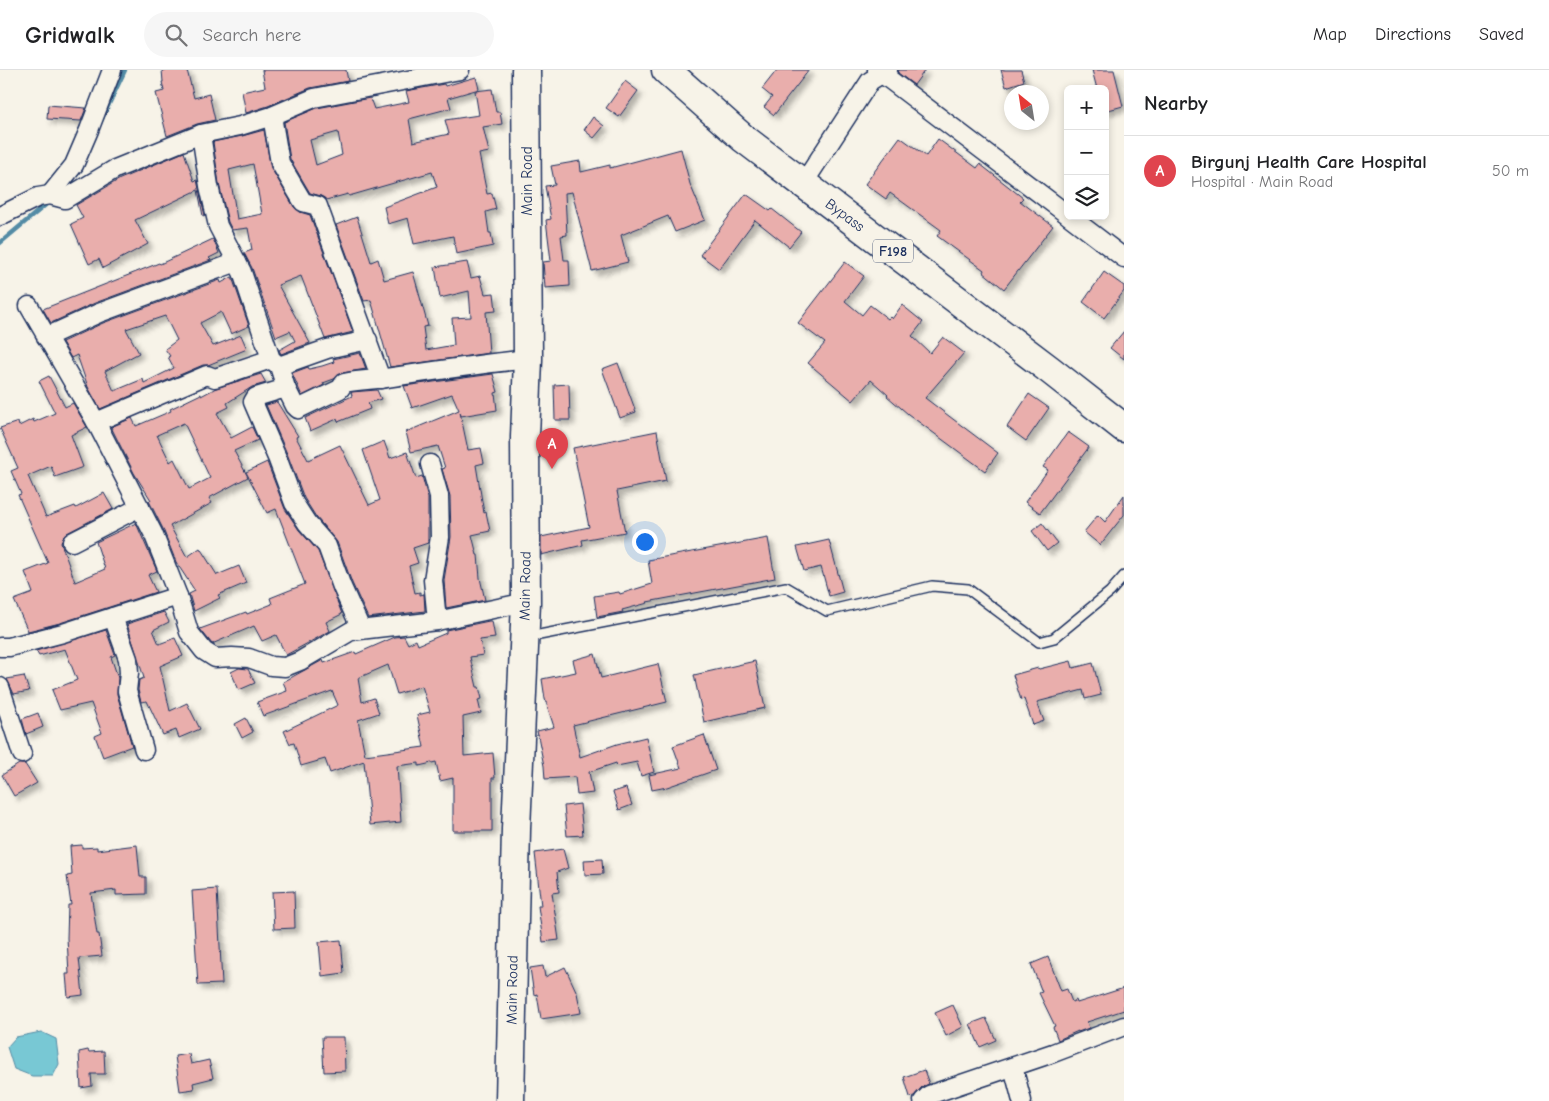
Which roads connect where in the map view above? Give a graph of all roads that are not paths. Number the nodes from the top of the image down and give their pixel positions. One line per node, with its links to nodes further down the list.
1 (112, 70): 9 (street)
2 (460, 70): 6 (street)
3 (526, 70): 18 (main road, Main Road)
4 (666, 70): 8 (main road, Bypass / F198)
5 (882, 71): 8 (street); 10 (street)
6 (272, 116): 7 (street); 17 (street)
7 (201, 134): 9 (street); 14 (street)
8 (803, 184): 23 (main road, Bypass / F198)
9 (57, 197): 11 (street)
10 (1064, 212)
11 (0, 216)
12 (1074, 220): 13 (street)
13 (1124, 258)
14 (237, 262): 16 (street); 19 (street)
15 (29, 306): 16 (street)
16 (46, 337): 22 (street)
17 (368, 340): 19 (street); 20 (street)
18 (528, 359): 20 (street); 29 (main road, Main Road)
19 (275, 363): 21 (street); 22 (street)
20 (381, 379): 21 (street)
21 (286, 388): 32 (street)
22 (96, 422): 25 (street)
23 (1124, 428)
24 (430, 464): 31 (street)
25 (140, 507): 26 (street); 28 (street)
26 (72, 542)
27 (1124, 576): 33 (lane)
28 (178, 596): 30 (street); 32 (street)
29 (526, 602): 31 (street); 33 (main road, Main Road)
30 (113, 617): 34 (street); 36 (street)
31 (437, 621): 32 (street)
32 (361, 629)
33 (524, 638): 40 (main road, Main Road)
34 (0, 647)
35 (0, 687): 37 (street)
36 (144, 750)
37 (22, 754)
38 (1124, 1026): 39 (street)
39 (1013, 1066): 41 (street); 42 (street)
40 (510, 1101)
41 (923, 1101)
42 (1022, 1101)

